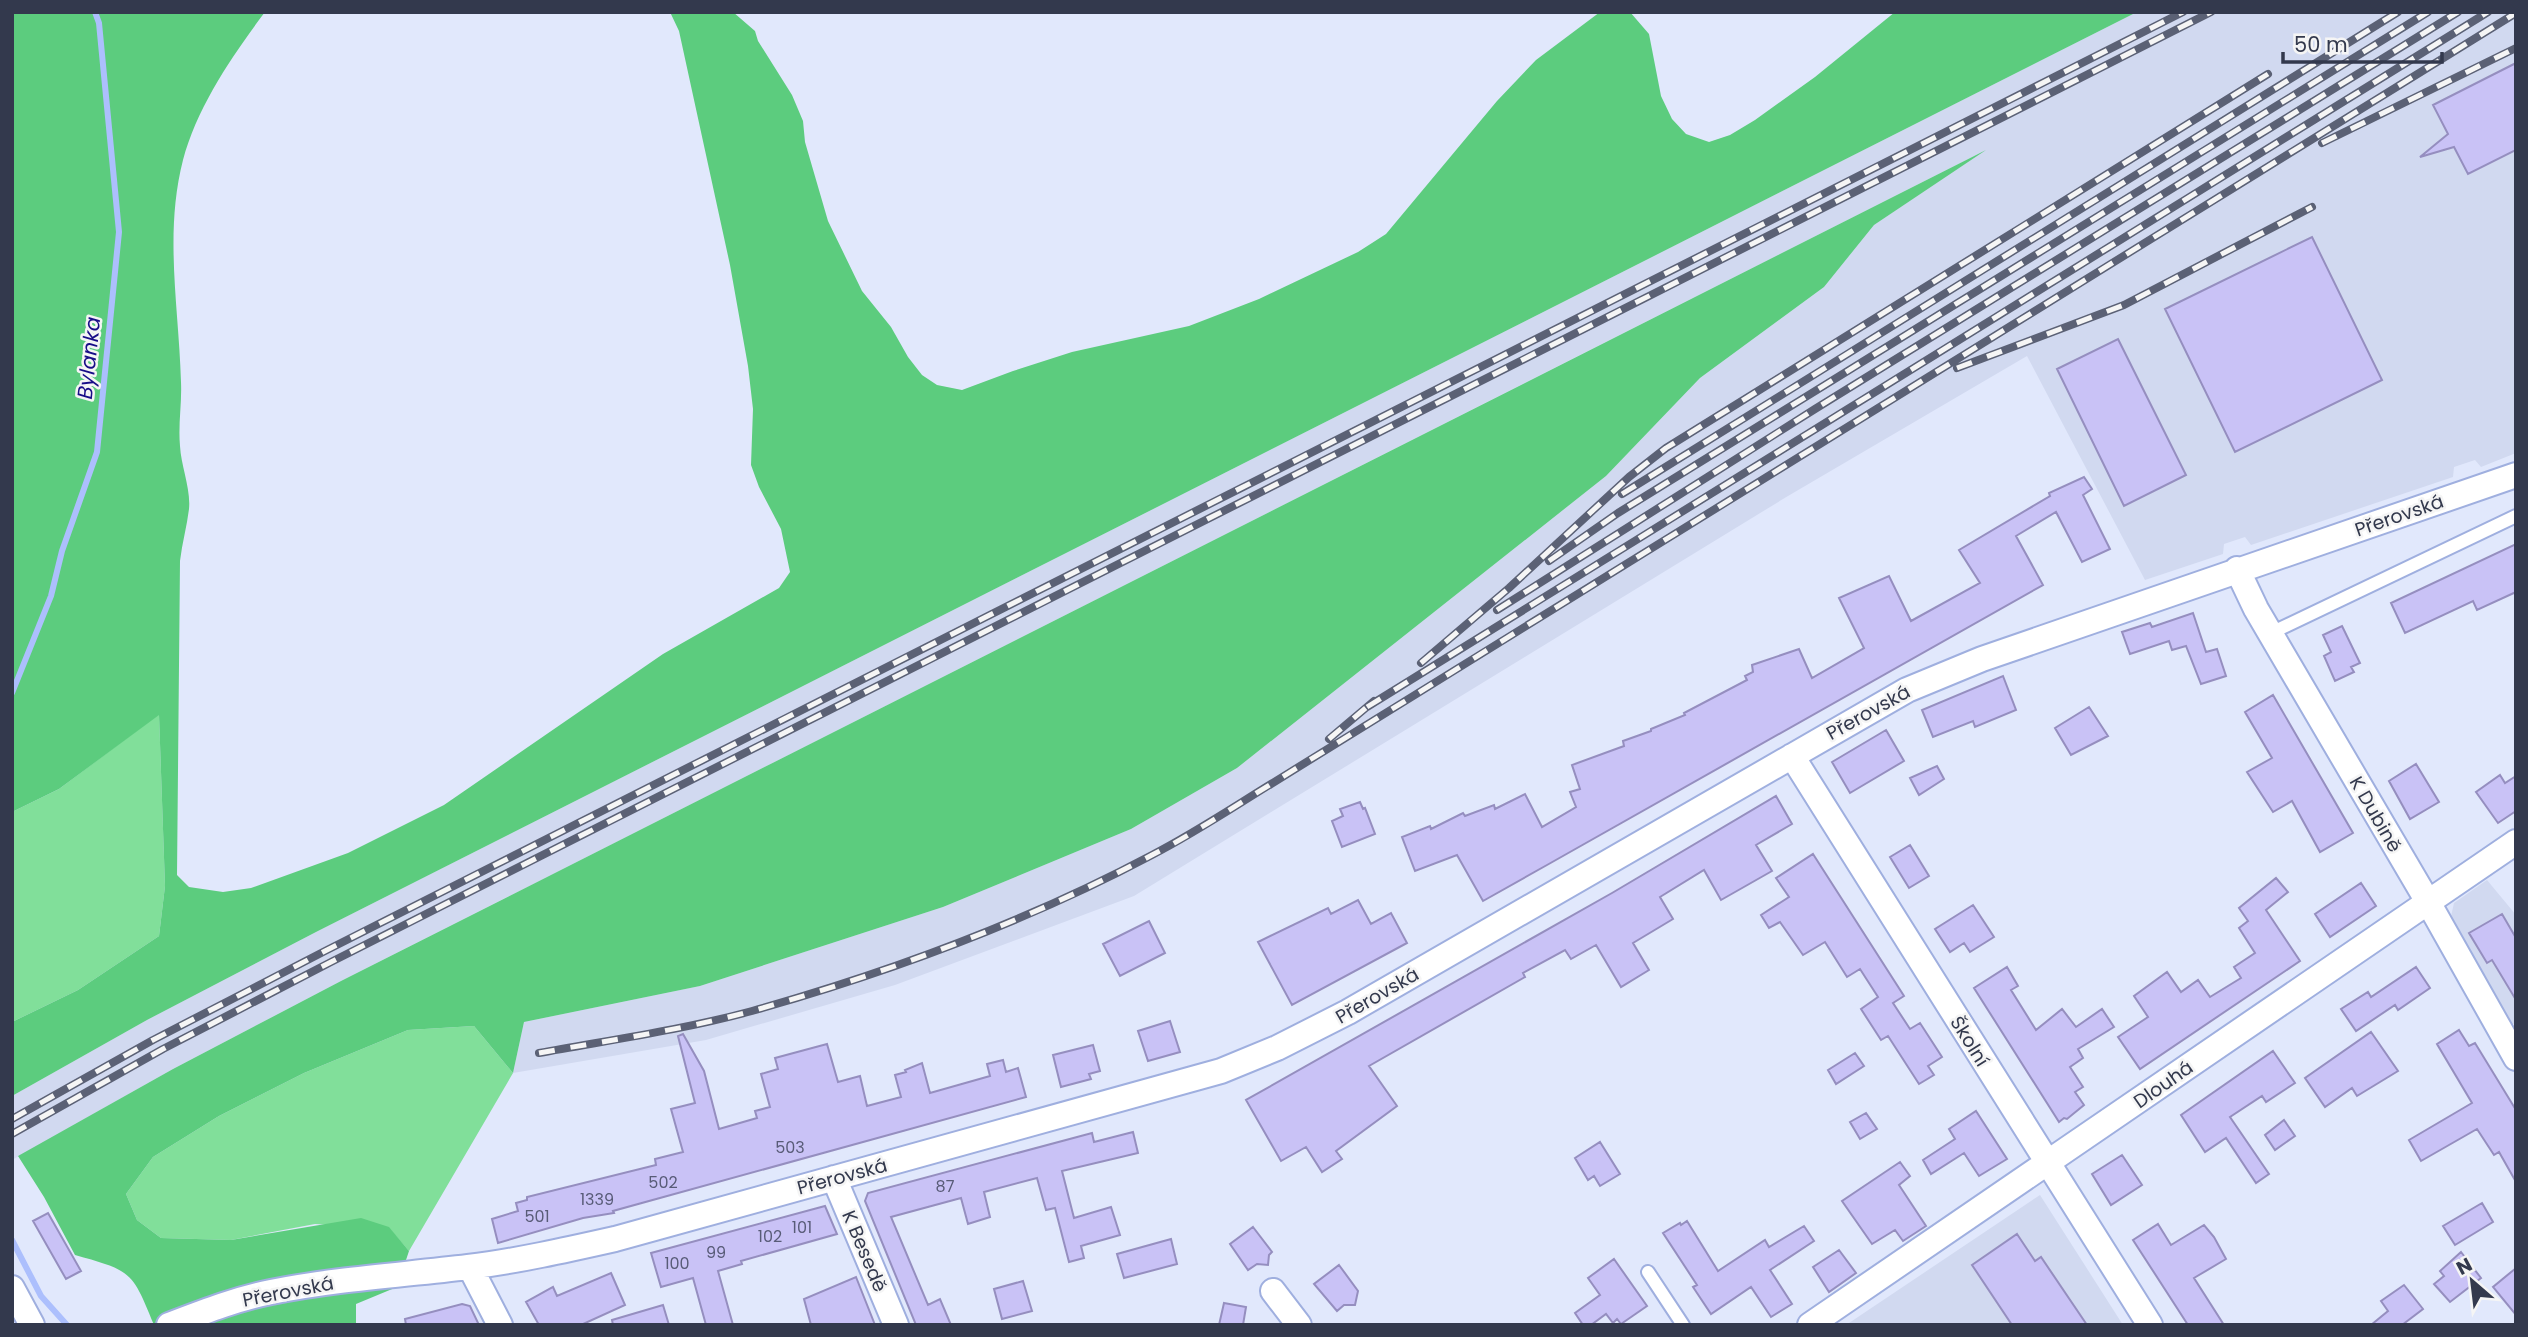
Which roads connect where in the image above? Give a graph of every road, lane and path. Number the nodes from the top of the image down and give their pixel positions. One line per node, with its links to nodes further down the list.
1 (2516, 475): 3 (street, Přerovská)
2 (2516, 516): 4 (lane)
3 (2237, 569): 4 (street, K Dubině); 5 (street, Přerovská)
4 (2271, 633): 7 (street, K Dubině)
5 (1792, 755): 9 (street, Školní); 10 (street, Přerovská)
6 (2516, 842): 7 (street, Dlouhá)
7 (2428, 902): 8 (street, K Dubině); 9 (street, Dlouhá)
8 (2516, 1058)
9 (2047, 1164): 21 (street, Dlouhá); 22 (street, Školní)
10 (834, 1178): 11 (street, Přerovská); 18 (street, K Besedě)
11 (470, 1267): 16 (street, Přerovská); 17 (street)
12 (1648, 1272): 20 (lane)
13 (12, 1288): 15 (street)
14 (1273, 1291): 19 (street)
15 (32, 1325)
16 (169, 1325)
17 (500, 1325)
18 (896, 1325)
19 (1299, 1325)
20 (1683, 1325)
21 (1810, 1325)
22 (2150, 1325)

